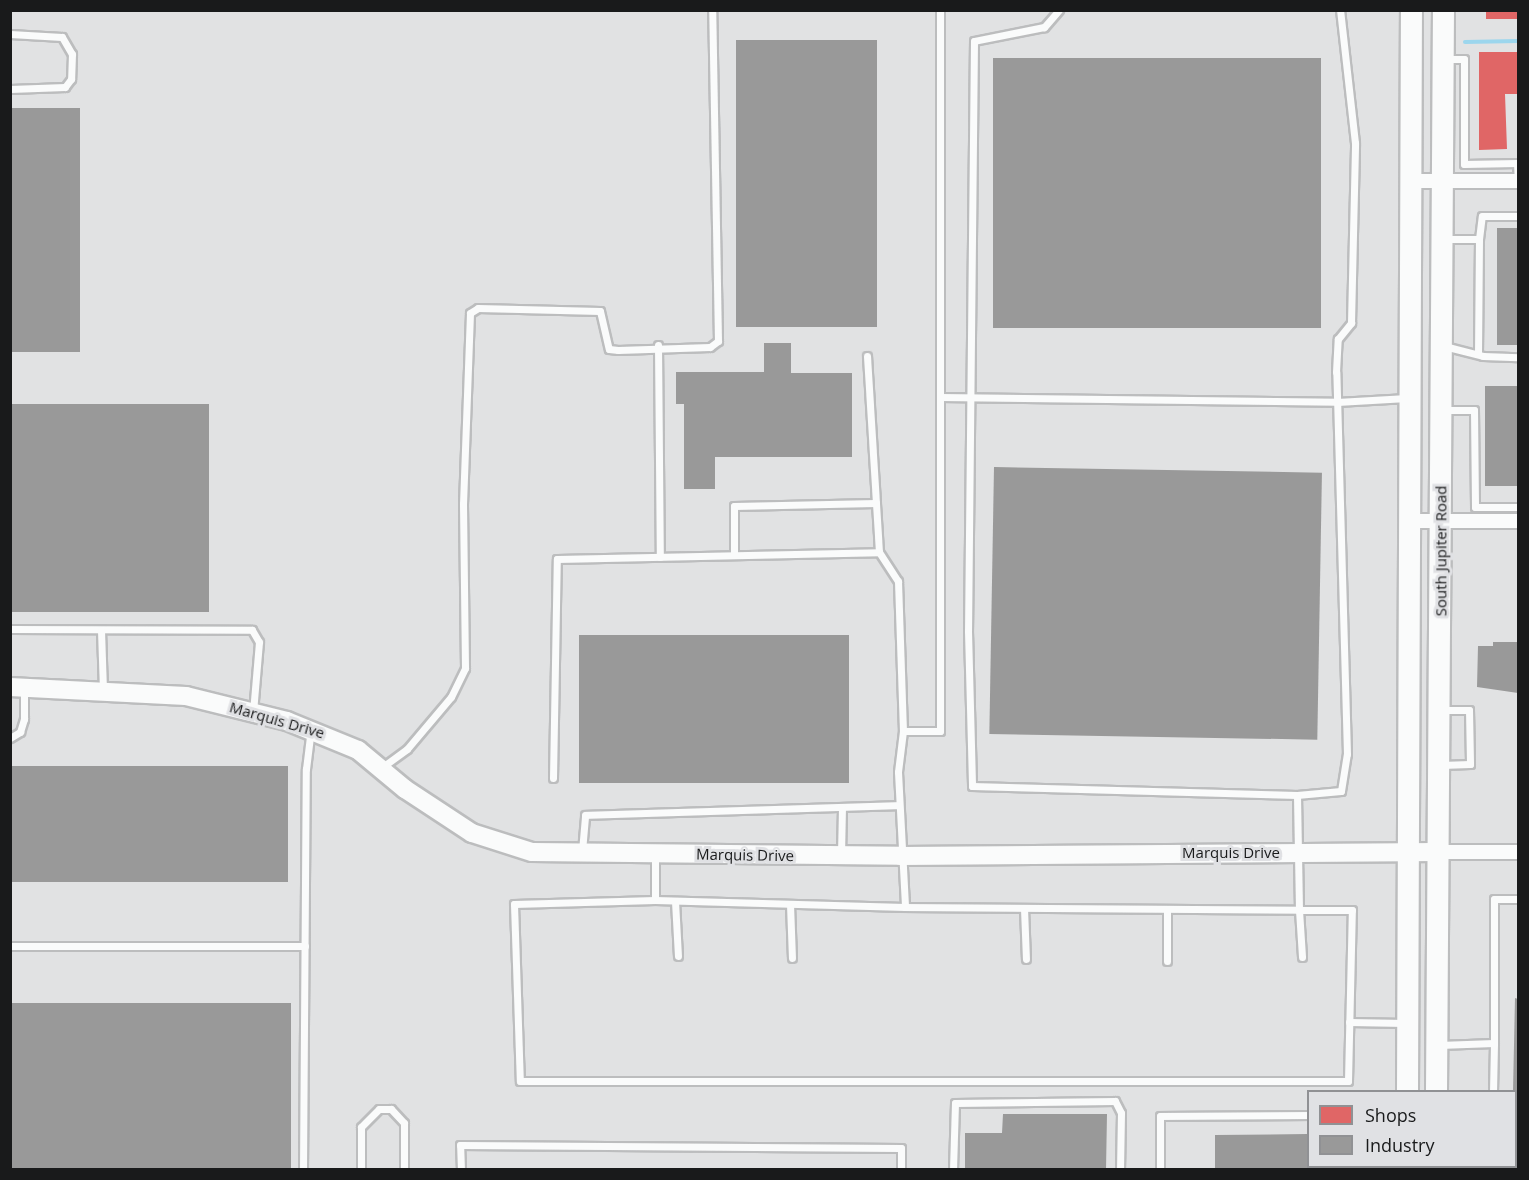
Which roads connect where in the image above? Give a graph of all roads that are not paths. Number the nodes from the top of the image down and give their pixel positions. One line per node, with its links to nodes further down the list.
1 (712, 10): 19 (lane)
2 (939, 10): 24 (lane)
3 (1059, 10): 25 (lane)
4 (1340, 10): 27 (lane)
5 (1411, 10): 12 (main road)
6 (1443, 10): 8 (main road, South Jupiter Road)
7 (10, 34): 9 (lane)
8 (1442, 59): 10 (main road, South Jupiter Road); 11 (lane)
9 (10, 89)
10 (1441, 135): 11 (lane); 13 (main road, South Jupiter Road)
11 (1464, 135): 14 (lane)
12 (1411, 181): 13 (street); 18 (main road)
13 (1441, 181): 14 (street); 16 (main road, South Jupiter Road)
14 (1518, 181)
15 (1518, 216): 17 (lane)
16 (1441, 239): 17 (lane); 20 (main road, South Jupiter Road)
17 (1479, 239): 21 (lane)
18 (1410, 344): 20 (main road); 26 (main road)
19 (658, 345): 36 (lane); 47 (lane)
20 (1441, 345): 21 (lane); 28 (main road, South Jupiter Road)
21 (1478, 354): 23 (lane)
22 (867, 356): 29 (lane)
23 (1518, 357)
24 (939, 397): 25 (lane); 44 (lane)
25 (972, 398): 27 (lane); 49 (lane)
26 (1409, 398): 27 (lane); 31 (main road)
27 (1337, 402): 49 (lane)
28 (1441, 410): 30 (lane); 32 (main road, South Jupiter Road)
29 (876, 503): 34 (lane); 35 (lane)
30 (1518, 507)
31 (1409, 520): 32 (street); 56 (main road)
32 (1442, 521): 33 (street); 41 (main road, South Jupiter Road)
33 (1518, 521)
34 (879, 552): 35 (lane); 44 (lane)
35 (734, 555): 36 (lane)
36 (660, 557): 48 (lane)
37 (10, 629): 38 (lane)
38 (101, 630): 40 (lane); 42 (lane)
39 (17, 687): 40 (street, Marquis Drive); 45 (lane)
40 (103, 690): 42 (street, Marquis Drive)
41 (1439, 710): 46 (main road, South Jupiter Road); 46 (lane)
42 (253, 712): 43 (street, Marquis Drive)
43 (312, 728): 47 (street, Marquis Drive); 69 (lane)
44 (903, 731): 50 (lane)
45 (10, 738)
46 (1439, 765): 52 (main road, South Jupiter Road)
47 (381, 768): 54 (street, Marquis Drive)
48 (553, 778)
49 (1297, 795): 55 (lane)
50 (899, 805): 51 (lane); 59 (lane)
51 (842, 807): 54 (lane); 58 (lane)
52 (1438, 852): 53 (street, Marquis Drive); 56 (street, Marquis Drive); 78 (main road, South Jupiter Road)
53 (1518, 852)
54 (582, 853): 57 (street, Marquis Drive)
55 (1295, 853): 56 (street, Marquis Drive); 59 (street, Marquis Drive); 67 (lane)
56 (1408, 853): 76 (main road)
57 (655, 854): 58 (street, Marquis Drive); 61 (lane)
58 (841, 855): 59 (street, Marquis Drive)
59 (901, 856): 64 (lane)
60 (1518, 899): 77 (lane)
61 (655, 900): 62 (lane); 75 (lane)
62 (675, 901): 63 (lane); 70 (lane)
63 (790, 904): 64 (lane); 72 (lane)
64 (905, 907): 65 (lane)
65 (1024, 908): 66 (lane); 73 (lane)
66 (1167, 909): 67 (lane); 74 (lane)
67 (1299, 910): 71 (lane); 75 (lane)
68 (10, 946): 69 (lane)
69 (305, 946): 83 (lane)
70 (678, 956)
71 (1302, 957)
72 (792, 958)
73 (1026, 959)
74 (1167, 961)
75 (1349, 1022): 76 (lane)
76 (1407, 1023): 79 (main road)
77 (1494, 1043): 78 (lane); 81 (lane)
78 (1437, 1046): 80 (main road, South Jupiter Road)
79 (1407, 1090)
80 (1436, 1090)
81 (1493, 1090)
82 (1307, 1115): 90 (lane)
83 (303, 1170)
84 (361, 1170): 85 (lane)
85 (404, 1170)
86 (461, 1170): 87 (lane)
87 (901, 1170)
88 (953, 1170): 89 (lane)
89 (1120, 1170)
90 (1160, 1170)

